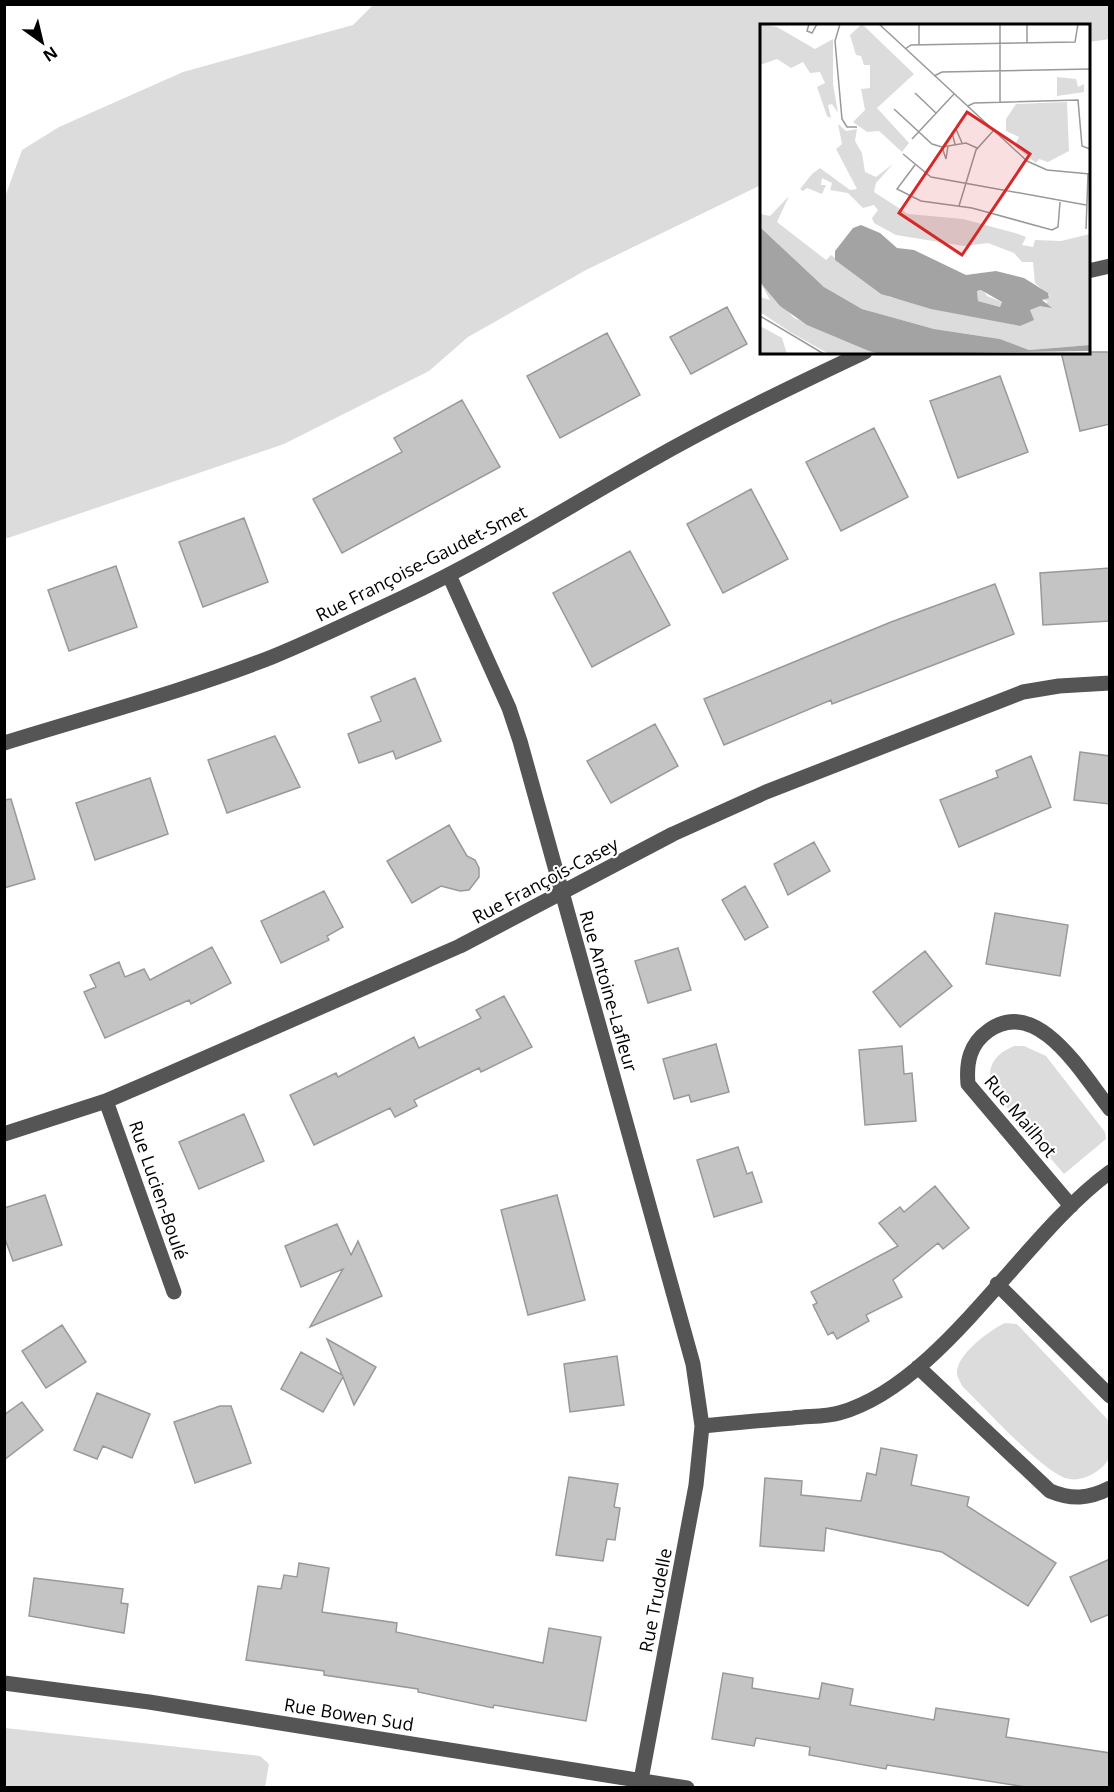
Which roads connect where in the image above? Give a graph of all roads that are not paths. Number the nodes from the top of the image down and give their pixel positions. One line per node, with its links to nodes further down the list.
1 (1110, 266): 2 (street)
2 (1090, 271)
3 (860, 354): 4 (street, Rue Françoise-Gaudet-Smet)
4 (449, 575): 6 (street, Rue Françoise-Gaudet-Smet); 7 (street, Rue Antoine-Lafleur)
5 (1110, 683): 7 (street, Rue François-Casey)
6 (4, 743)
7 (562, 894): 8 (street, Rue François-Casey); 17 (street, Rue Antoine-Lafleur)
8 (106, 1101): 10 (street, Rue François-Casey); 14 (street, Rue Lucien-Boulé)
9 (1110, 1109): 12 (street, Rue Mailhot)
10 (4, 1134)
11 (1110, 1172): 12 (street)
12 (1071, 1206): 13 (street)
13 (997, 1284): 15 (street); 16 (street)
14 (174, 1292)
15 (918, 1367): 17 (street); 18 (street)
16 (1110, 1396)
17 (702, 1426): 20 (street, Rue Trudelle)
18 (1110, 1488)
19 (4, 1683): 20 (street, Rue Bowen Sud)
20 (641, 1780): 21 (street, Rue Bowen Sud)
21 (687, 1788)

